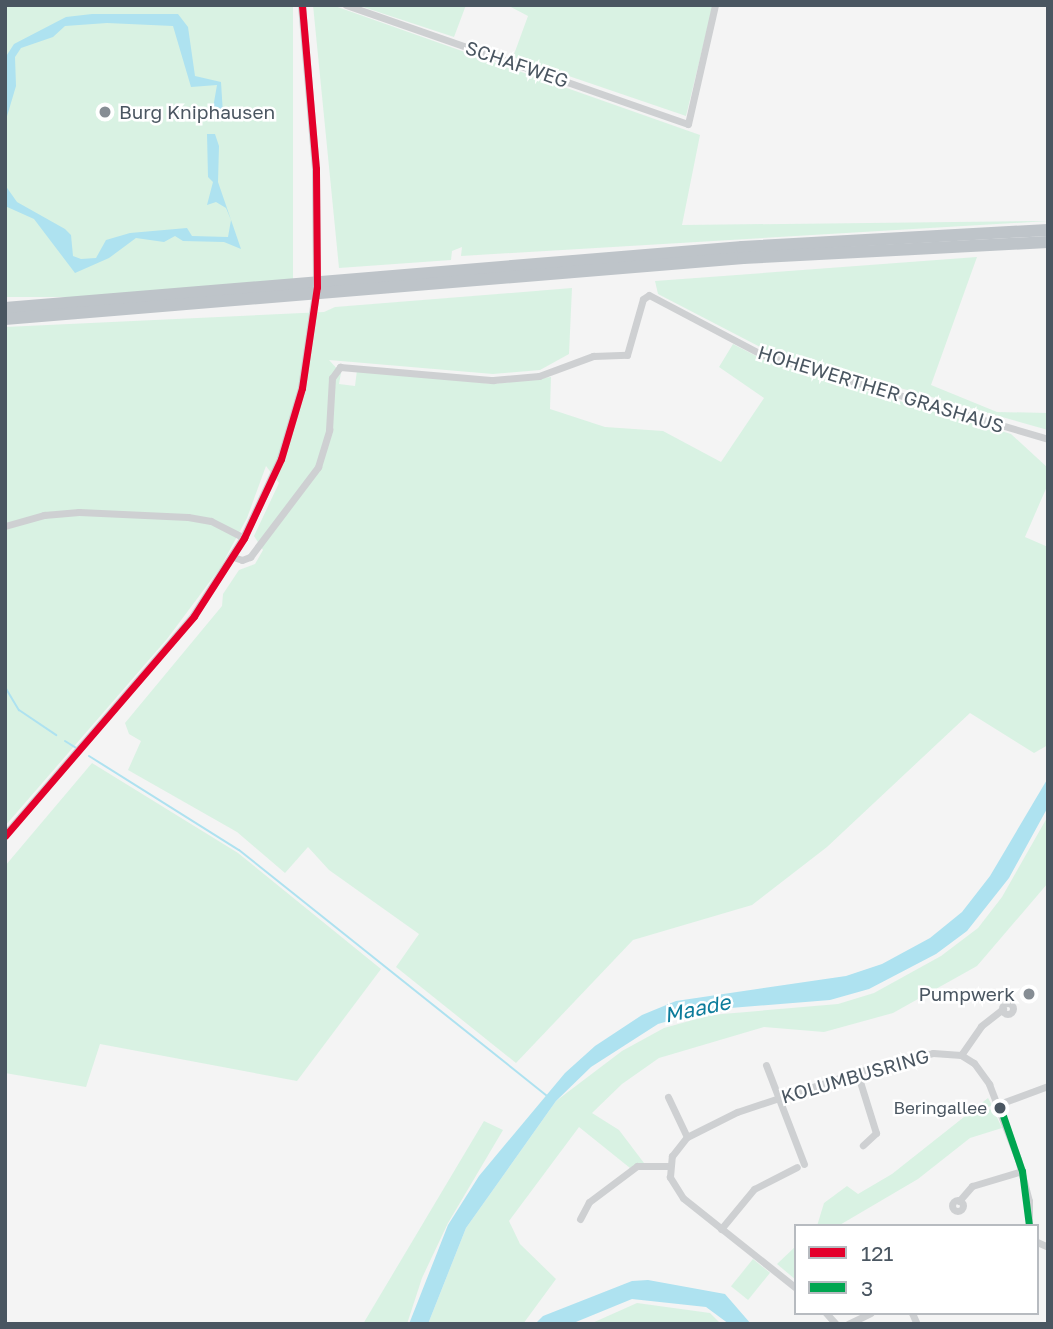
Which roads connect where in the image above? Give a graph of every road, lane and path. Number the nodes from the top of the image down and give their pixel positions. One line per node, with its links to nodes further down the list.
1 (302, 5): 10 (street)
2 (346, 5): 3 (street, SCHAFWEG)
3 (715, 5)
4 (1048, 230): 6 (highway)
5 (1048, 242): 7 (highway)
6 (5, 308)
7 (5, 319)
8 (1048, 439): 11 (street, HOHEWERTHER GRASHAUS)
9 (5, 526): 10 (street)
10 (244, 538): 11 (street)
11 (233, 557): 12 (street)
12 (5, 836)
13 (1003, 1009): 14 (street)
14 (961, 1055): 16 (street, KOLUMBUSRING); 20 (street)
15 (766, 1065): 18 (street)
16 (857, 1072): 18 (street, KOLUMBUSRING); 22 (street)
17 (1048, 1086): 20 (street)
18 (781, 1096): 21 (street, KOLUMBUSRING); 28 (street)
19 (668, 1097): 21 (street)
20 (999, 1104): 24 (street)
21 (687, 1137): 23 (street)
22 (863, 1145)
23 (670, 1166): 26 (street); 28 (street)
24 (1022, 1171): 25 (street); 27 (street)
25 (959, 1201)
26 (580, 1219)
27 (1029, 1224)
28 (721, 1229): 29 (street)
29 (794, 1287)
30 (867, 1315): 31 (street)
31 (848, 1324)

